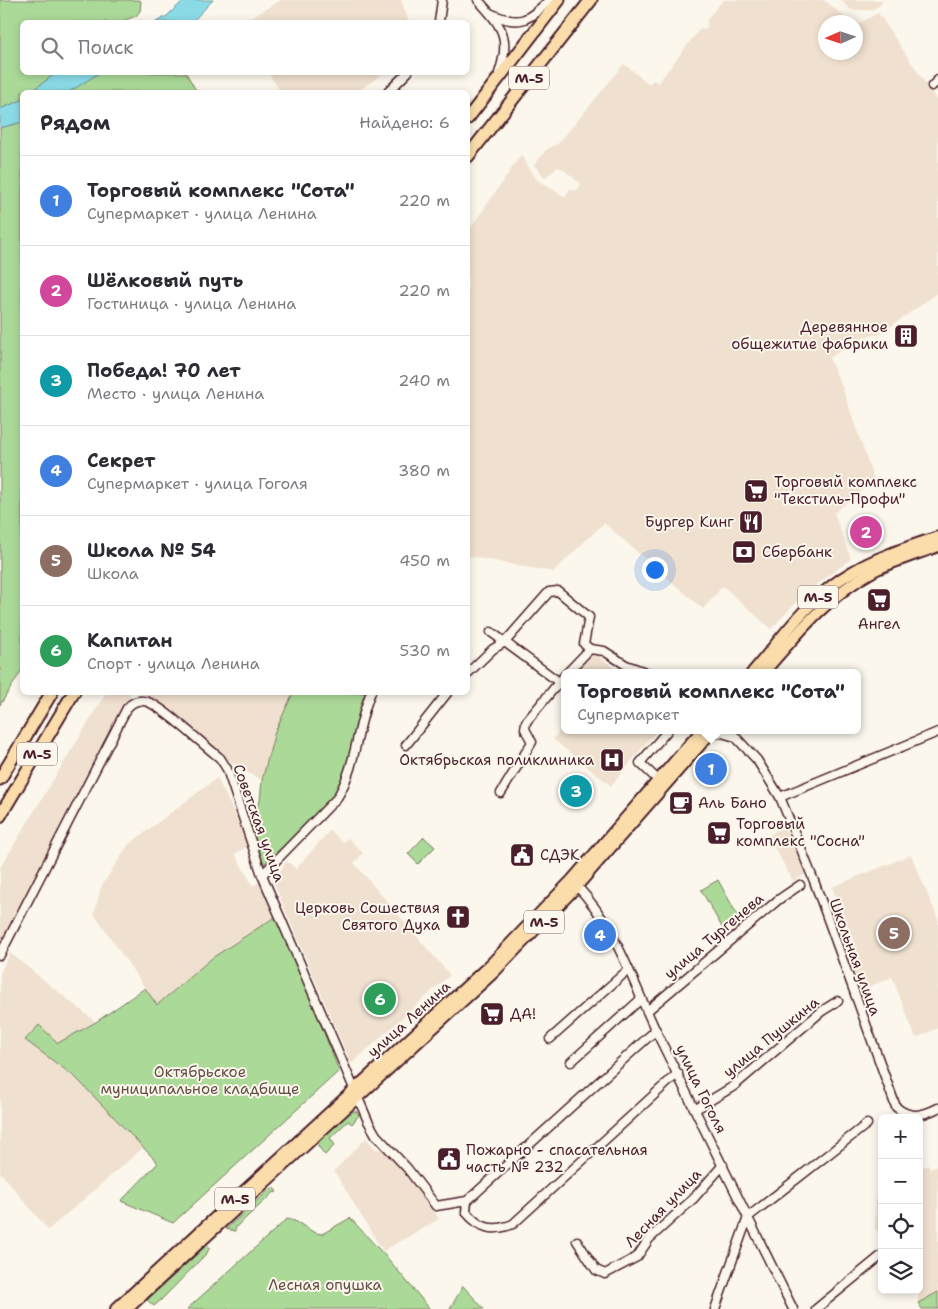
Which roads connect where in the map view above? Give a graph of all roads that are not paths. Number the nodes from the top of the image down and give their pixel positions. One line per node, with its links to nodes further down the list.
1 (442, 0): 7 (street)
2 (478, 0): 6 (street)
3 (549, 0): 6 (street)
4 (559, 0): 9 (highway, М-5)
5 (591, 0): 12 (highway, М-5)
6 (492, 14): 9 (street)
7 (439, 20)
8 (405, 75): 10 (street)
9 (496, 81): 11 (highway, М-5)
10 (390, 90)
11 (470, 115)
12 (470, 153)
13 (938, 536): 20 (main road, М-5)
14 (938, 546): 21 (main road, М-5)
15 (491, 632): 16 (street)
16 (505, 642): 17 (street); 22 (street); 24 (street)
17 (590, 649): 18 (street); 19 (street)
18 (571, 669)
19 (637, 669)
20 (755, 669)
21 (766, 669)
22 (470, 671)
23 (561, 680): 24 (street)
24 (559, 682): 37 (street)
25 (50, 695): 35 (highway, М-5)
26 (72, 695): 39 (highway, М-5)
27 (370, 695): 40 (street)
28 (446, 695): 34 (street)
29 (938, 732): 38 (street)
30 (665, 734): 36 (street)
31 (707, 734): 36 (main road, улица Ленина / М-5)
32 (707, 734): 42 (main road, улица Ленина / М-5)
33 (732, 734): 38 (street, Школьная улица)
34 (406, 745)
35 (0, 779)
36 (659, 781): 52 (main road, улица Ленина / М-5)
37 (501, 793)
38 (780, 797): 53 (street, Школьная улица)
39 (0, 816)
40 (262, 875): 43 (street, Советская улица); 52 (street, Советская улица)
41 (800, 885): 47 (street, улица Тургенева)
42 (578, 886): 44 (street, улица Гоголя); 52 (main road, улица Ленина / М-5)
43 (0, 955)
44 (628, 970): 45 (street, улица Гоголя); 49 (street)
45 (641, 999): 47 (street, улица Гоголя); 50 (street)
46 (838, 1001): 54 (street, улица Пушкина)
47 (646, 1011): 48 (street, улица Гоголя)
48 (656, 1030): 51 (street, улица Гоголя); 57 (street)
49 (550, 1038)
50 (571, 1062)
51 (678, 1073): 54 (street, улица Гоголя); 57 (street)
52 (356, 1094): 57 (street, Советская улица); 61 (main road, улица Ленина / М-5); 62 (main road, улица Ленина / М-5)
53 (938, 1108)
54 (696, 1110): 56 (street, улица Гоголя)
55 (867, 1124): 58 (street)
56 (723, 1165): 58 (street, улица Гоголя); 59 (street, Лесная улица)
57 (467, 1201)
58 (748, 1217): 63 (street); 64 (street, улица Гоголя)
59 (578, 1241)
60 (878, 1258): 65 (street)
61 (116, 1309)
62 (127, 1309)
63 (715, 1309)
64 (793, 1309)
65 (816, 1309)

